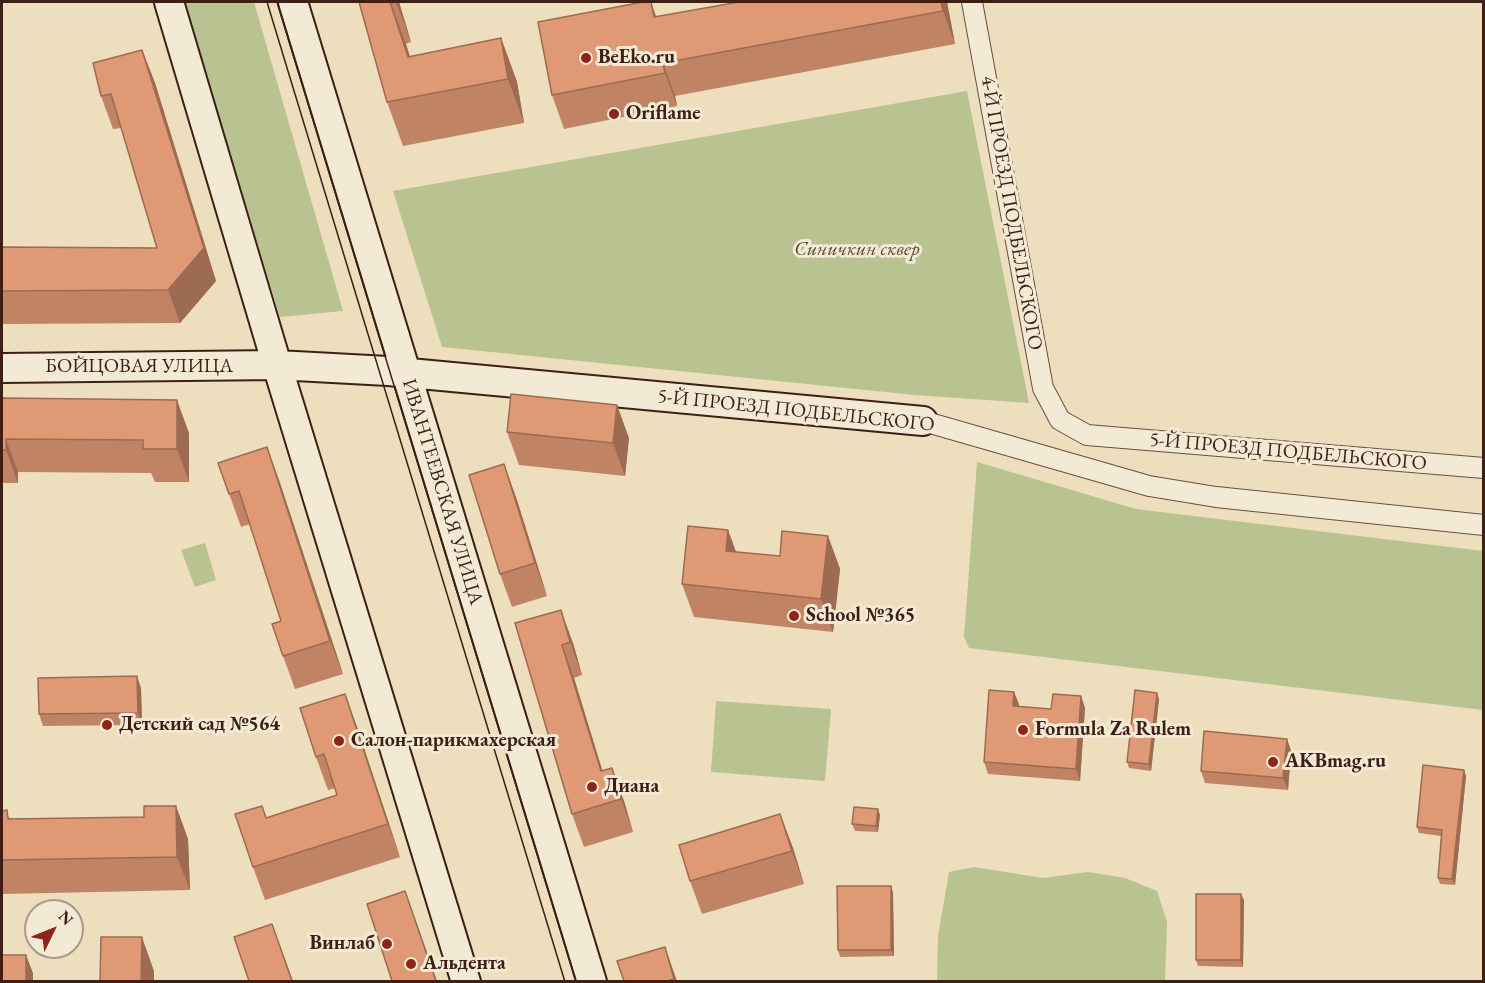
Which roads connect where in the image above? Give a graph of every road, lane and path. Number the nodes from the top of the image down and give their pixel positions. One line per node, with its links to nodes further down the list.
1 (169, 2): 4 (street)
2 (293, 2): 6 (street, ИВАНТЕЕВСКАЯ УЛИЦА)
3 (972, 2): 7 (street, 4-Й ПРОЕЗД ПОДБЕЛЬСКОГО)
4 (276, 365): 5 (street, БОЙЦОВАЯ УЛИЦА); 6 (street, БОЙЦОВАЯ УЛИЦА); 11 (street)
5 (2, 368)
6 (405, 372): 8 (street, 5-Й ПРОЕЗД ПОДБЕЛЬСКОГО); 12 (street, ИВАНТЕЕВСКАЯ УЛИЦА)
7 (1060, 420): 9 (street, 5-Й ПРОЕЗД ПОДБЕЛЬСКОГО)
8 (923, 421): 10 (street, 5-Й ПРОЕЗД ПОДБЕЛЬСКОГО)
9 (1484, 468)
10 (1484, 525)
11 (466, 981)
12 (592, 981)

